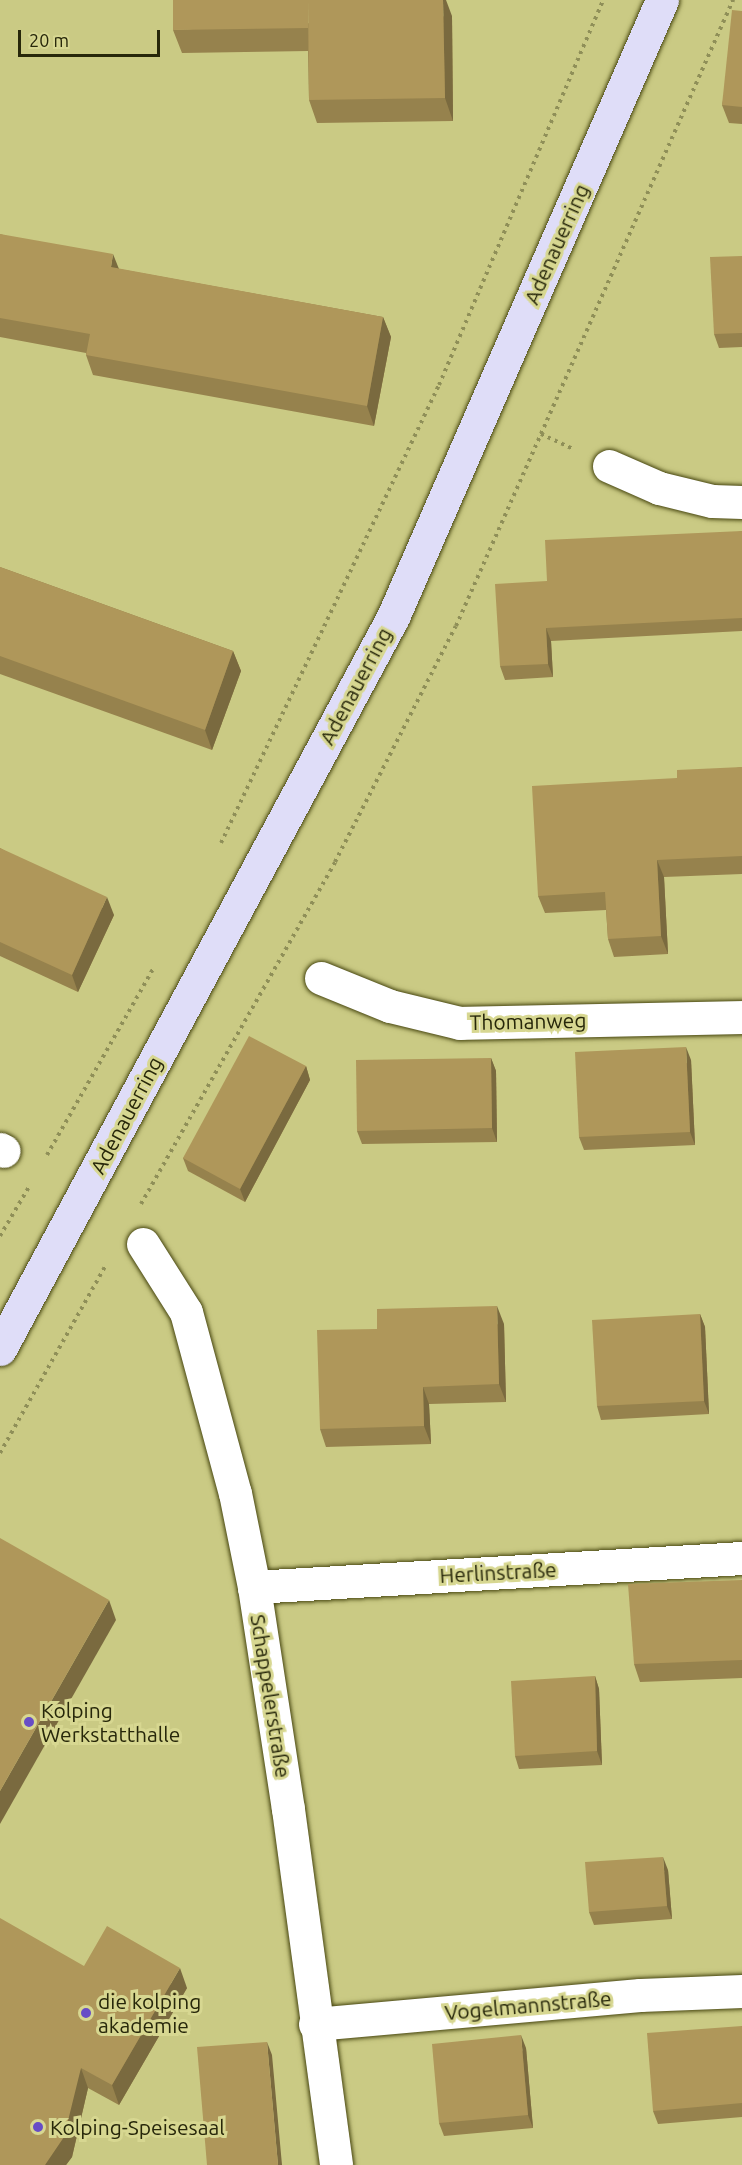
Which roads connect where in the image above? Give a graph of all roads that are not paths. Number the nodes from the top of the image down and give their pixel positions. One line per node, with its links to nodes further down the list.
1 (662, 0): 7 (main road, Adenauerring)
2 (609, 466): 3 (street)
3 (742, 502)
4 (321, 978): 5 (street, Thomanweg)
5 (742, 1017)
6 (128, 1249): 9 (street, Schappelerstraße)
7 (0, 1349)
8 (742, 1558): 9 (street, Herlinstraße)
9 (254, 1587): 11 (street, Schappelerstraße)
10 (742, 1991): 11 (street, Vogelmannstraße)
11 (315, 2024): 12 (street, Schappelerstraße)
12 (336, 2165)

